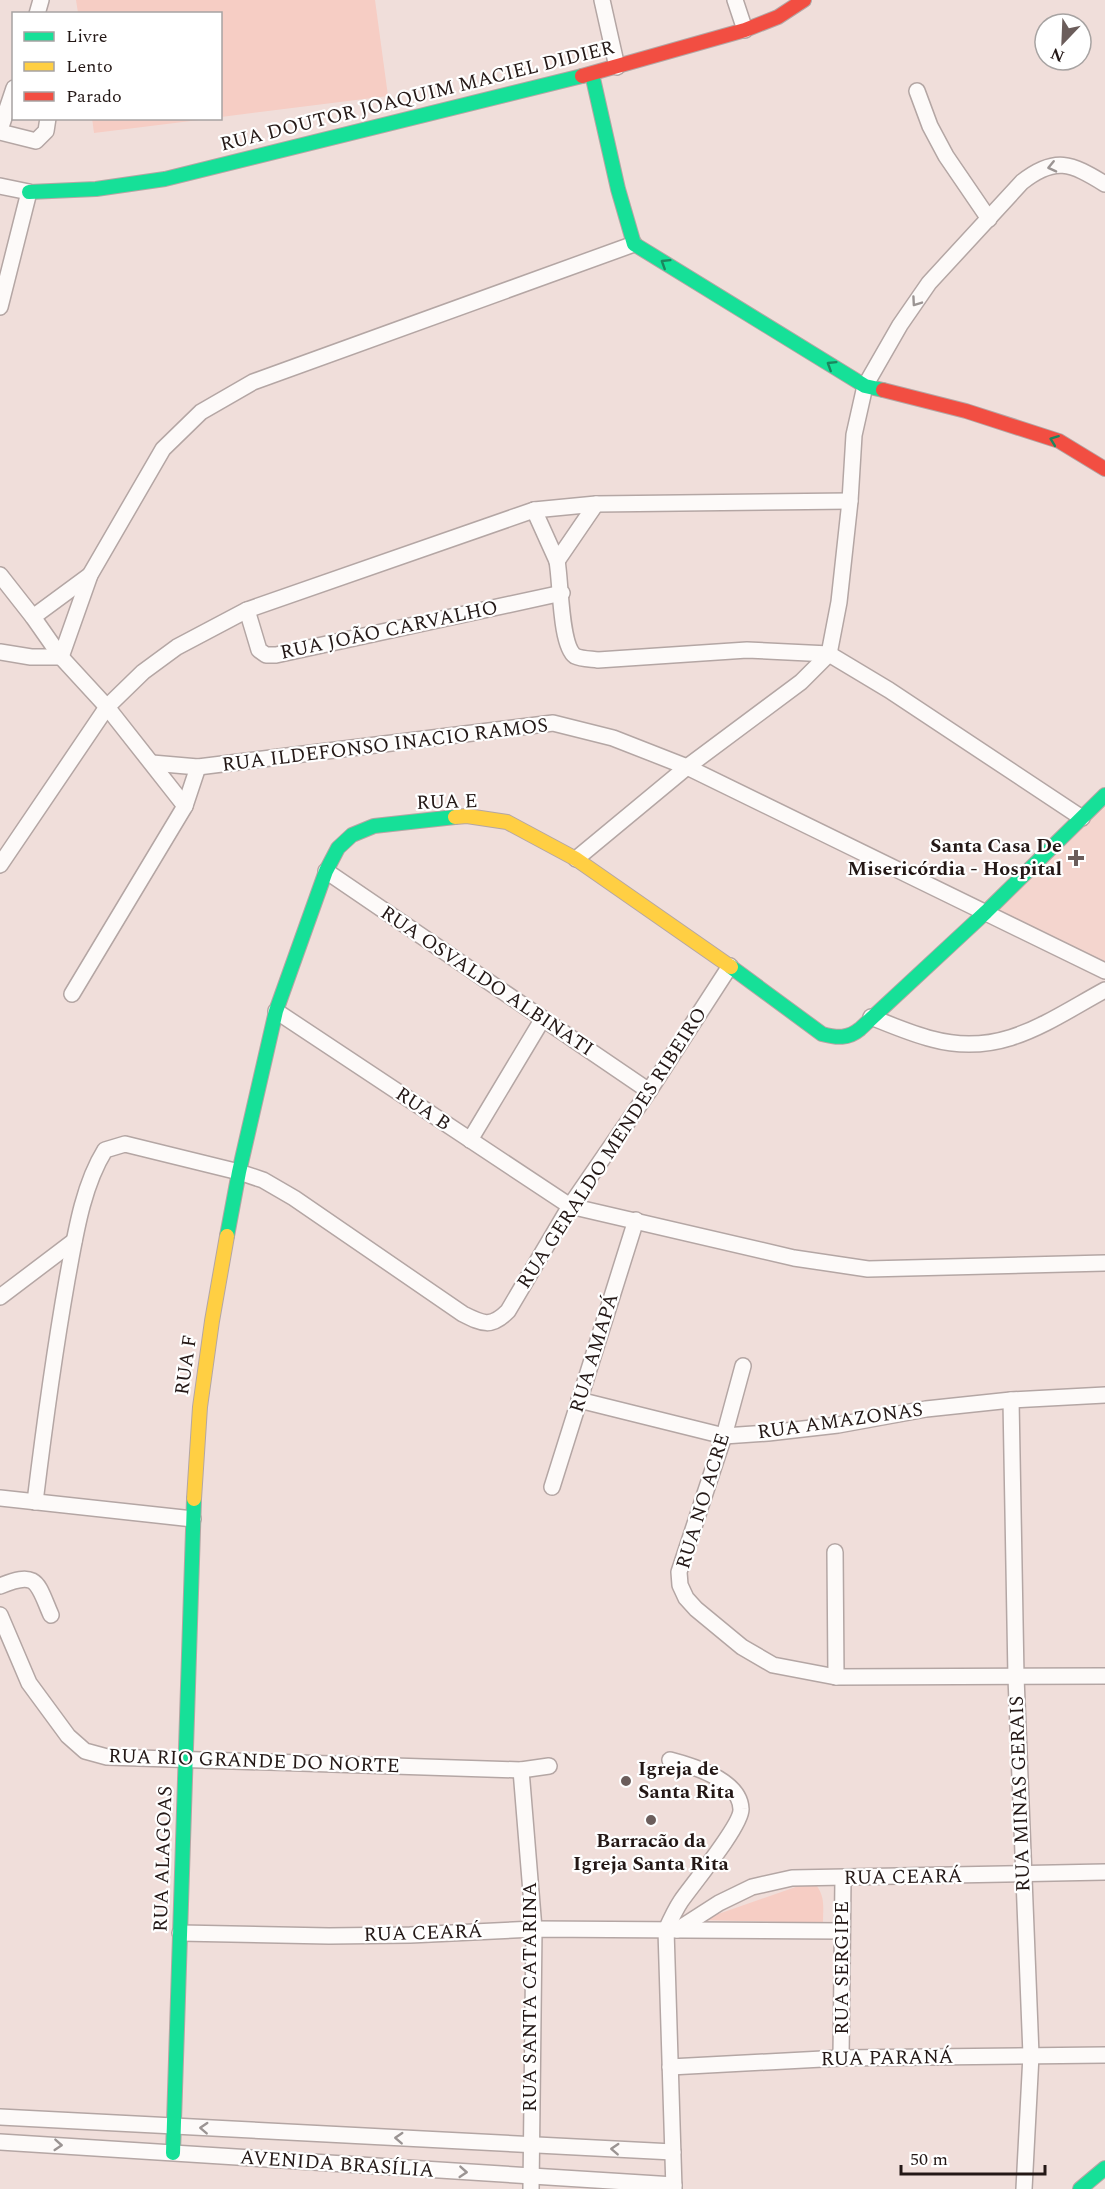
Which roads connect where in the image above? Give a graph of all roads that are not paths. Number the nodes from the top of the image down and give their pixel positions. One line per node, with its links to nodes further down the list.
1 (602, 0): 5 (street)
2 (735, 0): 4 (street)
3 (804, 0): 4 (street, RUA DOUTOR JOAQUIM MACIEL DIDIER)
4 (745, 30): 5 (street, RUA DOUTOR JOAQUIM MACIEL DIDIER)
5 (617, 67): 6 (street, RUA DOUTOR JOAQUIM MACIEL DIDIER)
6 (592, 74): 13 (street, RUA DOUTOR JOAQUIM MACIEL DIDIER); 15 (street)
7 (917, 91): 14 (street)
8 (12, 94): 10 (street)
9 (48, 120): 10 (street)
10 (0, 131)
11 (1105, 184): 14 (street, one-way to 14)
12 (0, 186): 13 (street)
13 (28, 192): 16 (street)
14 (989, 219): 17 (street, one-way to 17)
15 (634, 244): 17 (street, one-way to 15); 24 (street)
16 (0, 307)
17 (865, 386): 18 (street, one-way to 17); 19 (street)
18 (1105, 469)
19 (850, 501): 20 (street); 29 (street)
20 (596, 504): 21 (street); 22 (street)
21 (534, 510): 22 (street); 26 (street)
22 (558, 561): 25 (street)
23 (0, 575): 27 (street)
24 (90, 575): 27 (street); 30 (street)
25 (562, 593): 26 (street, RUA JOÃO CARVALHO); 29 (street)
26 (247, 610): 31 (street)
27 (33, 617): 30 (street)
28 (0, 652): 30 (street)
29 (830, 654): 34 (street); 37 (street)
30 (62, 657): 31 (street)
31 (107, 707): 32 (street); 39 (street)
32 (152, 763): 33 (street, RUA ILDEFONSO INACIO RAMOS); 36 (street)
33 (198, 767): 34 (street, RUA ILDEFONSO INACIO RAMOS); 36 (street)
34 (687, 767): 38 (street); 41 (street, RUA ILDEFONSO INACIO RAMOS)
35 (1105, 795): 37 (street)
36 (185, 806): 45 (street)
37 (1083, 818): 41 (street)
38 (576, 859): 40 (street, RUA E); 42 (street, RUA E)
39 (0, 866)
40 (326, 871): 46 (street, RUA E); 48 (street, RUA OSVALDO ALBINATI)
41 (986, 912): 43 (street, RUA ILDEFONSO INACIO RAMOS); 47 (street)
42 (730, 966): 47 (street, RUA E); 49 (street, RUA GERALDO MENDES RIBEIRO)
43 (1105, 971)
44 (1105, 990): 47 (street)
45 (72, 994)
46 (276, 1011): 50 (street, RUA B); 51 (street, RUA E)
47 (871, 1017)
48 (542, 1020): 49 (street, RUA OSVALDO ALBINATI); 50 (street)
49 (649, 1091): 52 (street, RUA GERALDO MENDES RIBEIRO)
50 (470, 1140): 52 (street, RUA B)
51 (239, 1172): 52 (street, RUA GERALDO MENDES RIBEIRO); 54 (street); 65 (street, RUA F)
52 (570, 1206): 53 (street)
53 (636, 1220): 55 (street); 59 (street, RUA AMAPÁ)
54 (74, 1241): 56 (street); 64 (street)
55 (1105, 1263)
56 (0, 1297)
57 (743, 1366): 61 (street, RUA NO ACRE)
58 (1105, 1395): 60 (street, RUA AMAZONAS)
59 (579, 1400): 61 (street, RUA AMAZONAS); 62 (street, RUA AMAPÁ)
60 (1011, 1400): 61 (street, RUA AMAZONAS); 73 (street, RUA MINAS GERAIS)
61 (724, 1436): 72 (street, RUA NO ACRE)
62 (552, 1487)
63 (0, 1498): 64 (street)
64 (35, 1502): 65 (street)
65 (194, 1519): 67 (street, RUA F)
66 (836, 1552): 72 (street)
67 (192, 1566): 75 (street, RUA ALAGOAS)
68 (0, 1586): 70 (street)
69 (0, 1615): 75 (street, RUA RIO GRANDE DO NORTE)
70 (51, 1615)
71 (1105, 1676): 73 (street, RUA NO ACRE)
72 (836, 1677): 73 (street, RUA NO ACRE)
73 (1017, 1677): 79 (street, RUA MINAS GERAIS)
74 (670, 1760): 82 (street)
75 (186, 1761): 77 (street, RUA RIO GRANDE DO NORTE); 84 (street, RUA ALAGOAS)
76 (549, 1766): 77 (street, RUA RIO GRANDE DO NORTE)
77 (521, 1770): 81 (street, RUA SANTA CATARINA)
78 (1105, 1872): 79 (street, RUA CEARÁ)
79 (1023, 1875): 80 (street, RUA CEARÁ); 85 (street, RUA MINAS GERAIS)
80 (843, 1878): 82 (street, RUA CEARÁ); 83 (street, RUA SERGIPE)
81 (534, 1929): 82 (street, RUA CEARÁ); 84 (street, RUA CEARÁ); 92 (street, RUA SANTA CATARINA)
82 (671, 1930): 83 (street); 88 (street)
83 (842, 1931): 87 (street, RUA SERGIPE)
84 (180, 1933): 90 (street, RUA ALAGOAS)
85 (1031, 2055): 86 (street, RUA PARANÁ); 87 (street, RUA PARANÁ); 98 (street, RUA MINAS GERAIS)
86 (1105, 2055)
87 (841, 2058): 88 (street, RUA PARANÁ)
88 (670, 2067): 93 (street)
89 (0, 2117): 90 (street, AVENIDA BRASÍLIA)
90 (174, 2126): 92 (street, AVENIDA BRASÍLIA, one-way to 90); 94 (street, RUA ALAGOAS)
91 (0, 2142): 94 (street, AVENIDA BRASÍLIA, one-way to 94)
92 (530, 2145): 93 (street, AVENIDA BRASÍLIA, one-way to 92); 96 (street, RUA SANTA CATARINA)
93 (673, 2152): 97 (street)
94 (173, 2153): 96 (street, AVENIDA BRASÍLIA, one-way to 96)
95 (1105, 2168): 99 (street)
96 (531, 2182): 97 (street, AVENIDA BRASÍLIA)
97 (674, 2187)
98 (1024, 2189)
99 (1080, 2189)

